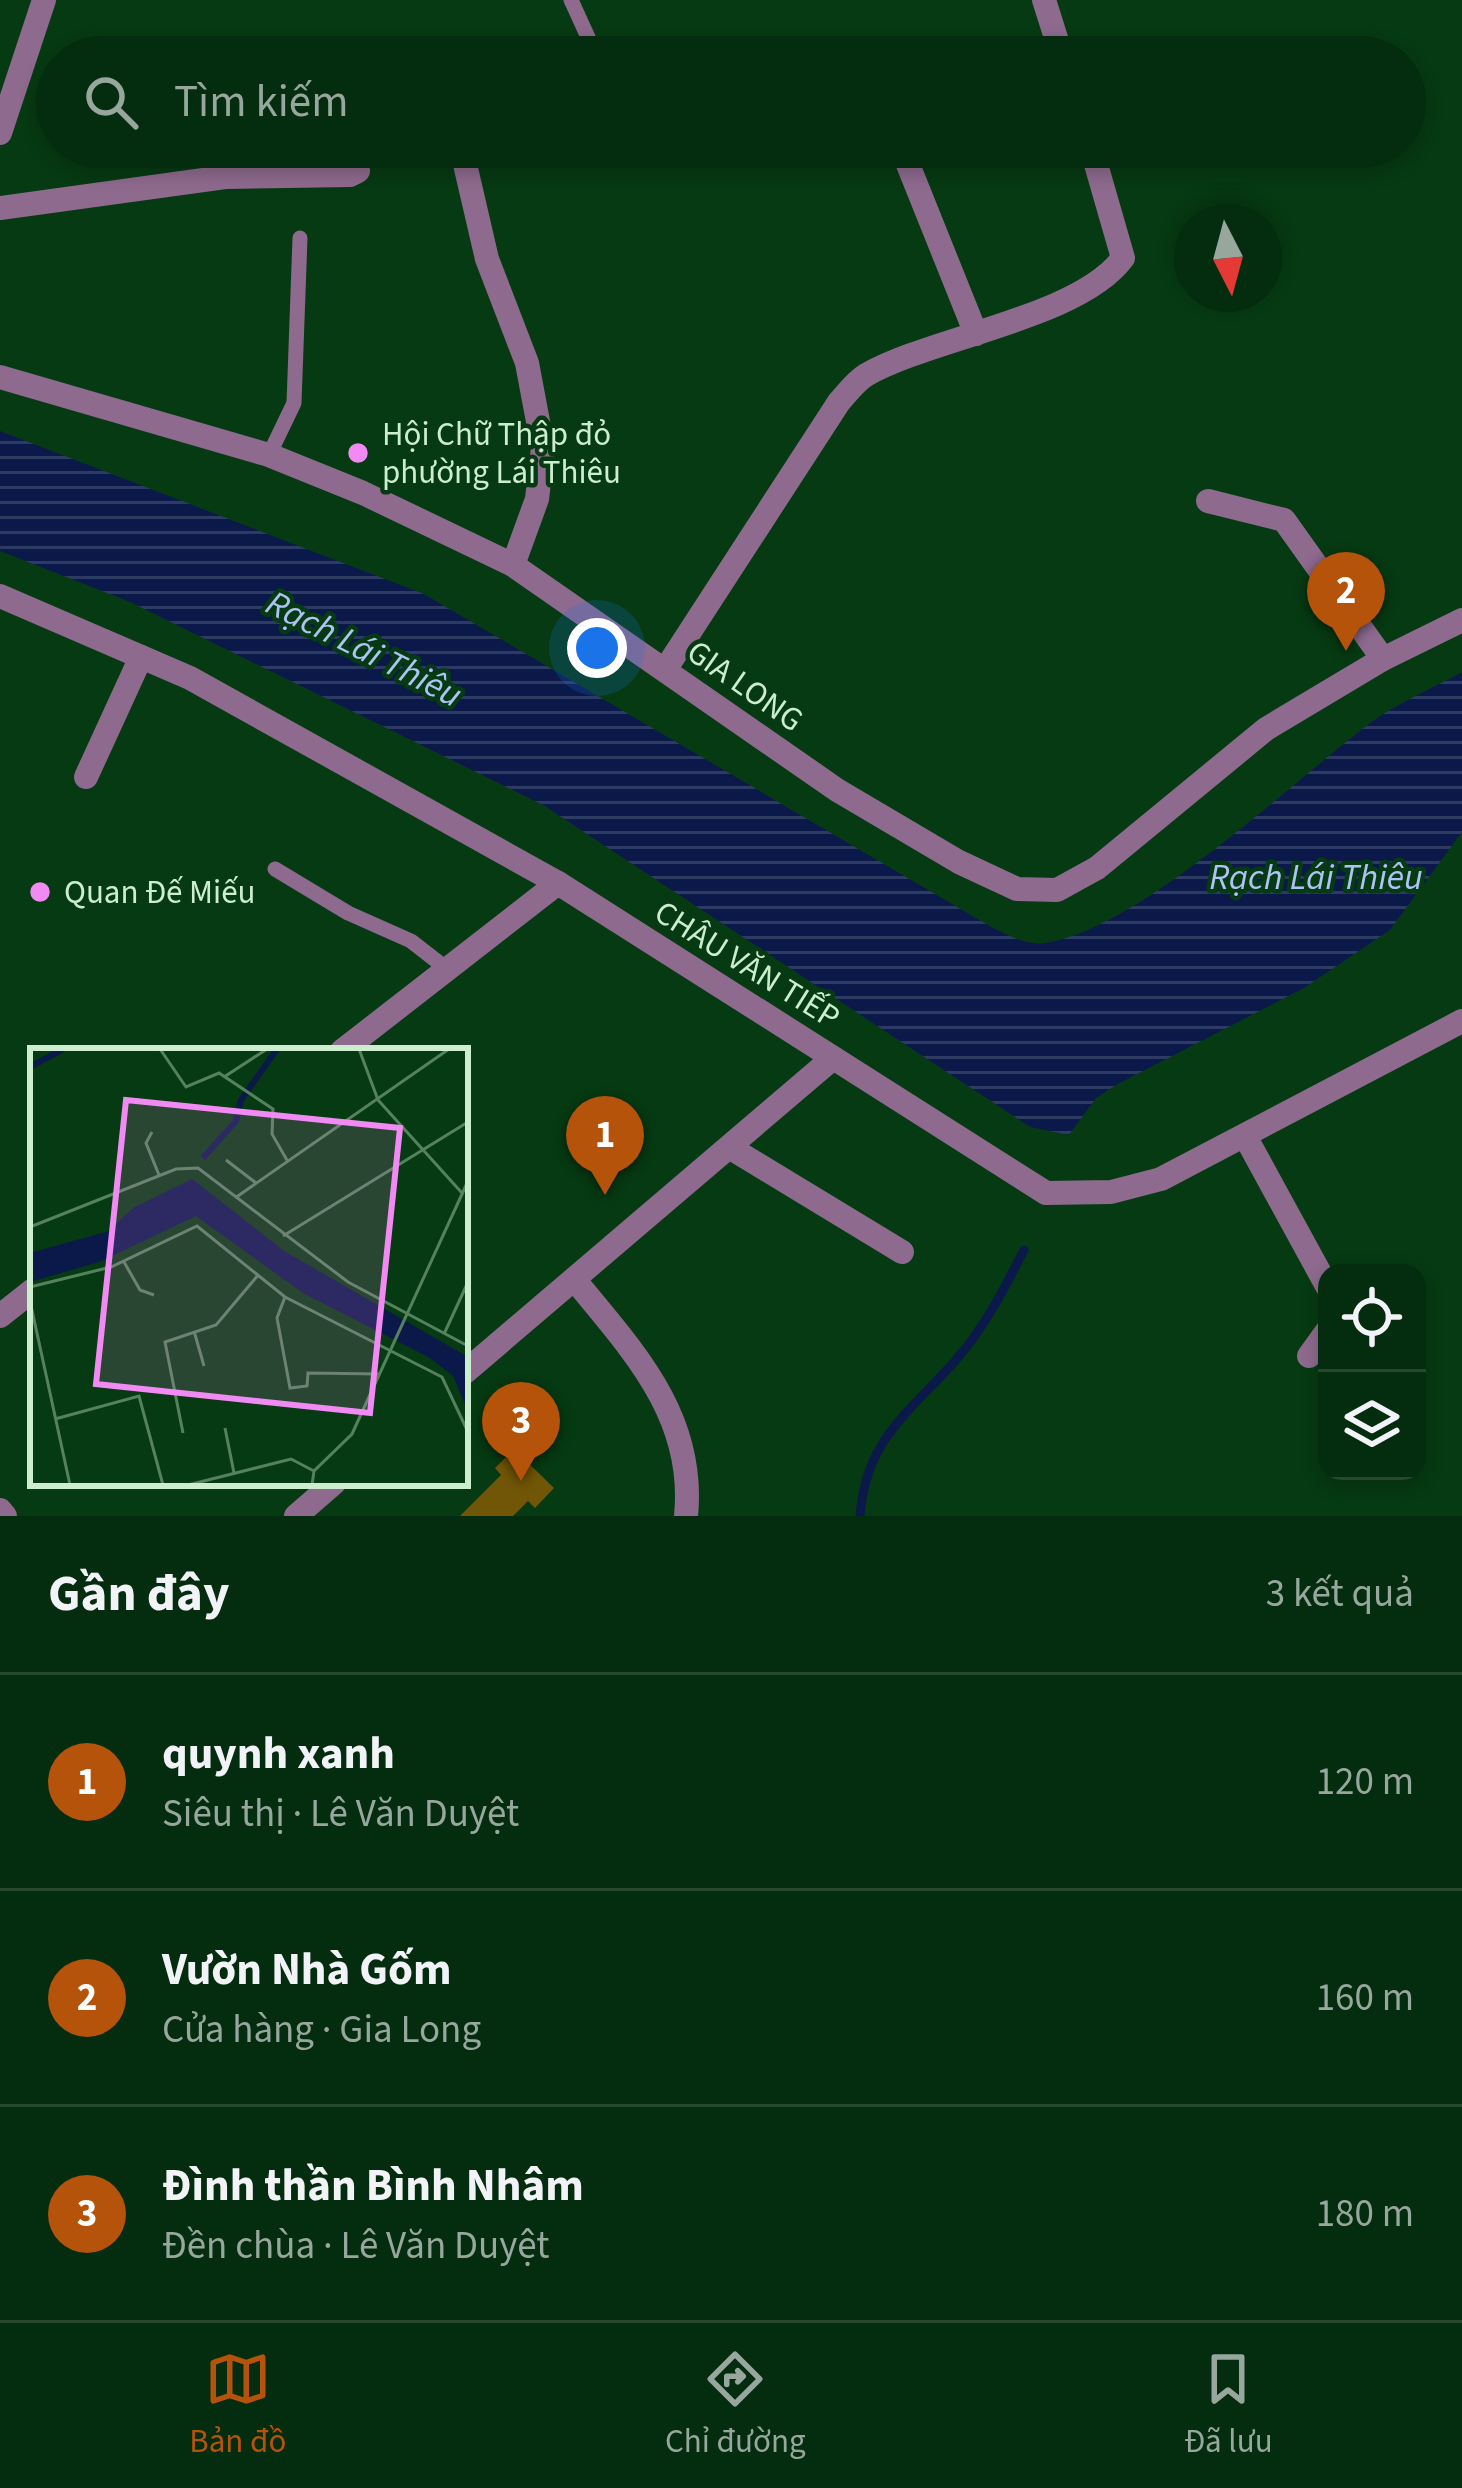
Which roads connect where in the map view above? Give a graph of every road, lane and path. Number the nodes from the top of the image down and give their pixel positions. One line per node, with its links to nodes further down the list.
1 (44, 0): 6 (street)
2 (572, 0): 4 (lane)
3 (1044, 0): 5 (street)
4 (588, 36)
5 (1055, 36)
6 (0, 133)
7 (357, 168): 11 (street)
8 (466, 168): 17 (street)
9 (909, 168): 13 (street)
10 (1096, 168): 13 (street)
11 (0, 208)
12 (300, 238): 15 (lane)
13 (976, 334): 22 (street)
14 (0, 377): 15 (street, GIA LONG)
15 (269, 455): 17 (street, GIA LONG)
16 (1208, 501): 21 (street)
17 (513, 565): 22 (street, GIA LONG)
18 (0, 596): 20 (street, CHÂU VĂN TIẾP)
19 (1455, 623): 21 (street, GIA LONG)
20 (141, 657): 23 (street); 25 (street, CHÂU VĂN TIẾP)
21 (1383, 659): 22 (street, GIA LONG)
22 (665, 670)
23 (86, 777)
24 (275, 869): 26 (lane)
25 (558, 884): 26 (street); 29 (street, CHÂU VĂN TIẾP)
26 (447, 970): 28 (street)
27 (1462, 1021): 30 (street, CHÂU VĂN TIẾP)
28 (346, 1048)
29 (833, 1058): 30 (street, CHÂU VĂN TIẾP); 31 (street)
30 (1245, 1136): 33 (street)
31 (729, 1147): 32 (street); 34 (street)
32 (902, 1252)
33 (1318, 1270)
34 (574, 1279): 39 (street); 42 (street)
35 (30, 1292): 36 (street)
36 (0, 1316)
37 (1318, 1344): 38 (street)
38 (1309, 1357)
39 (468, 1369)
40 (331, 1486): 41 (street)
41 (296, 1516)
42 (686, 1516)

